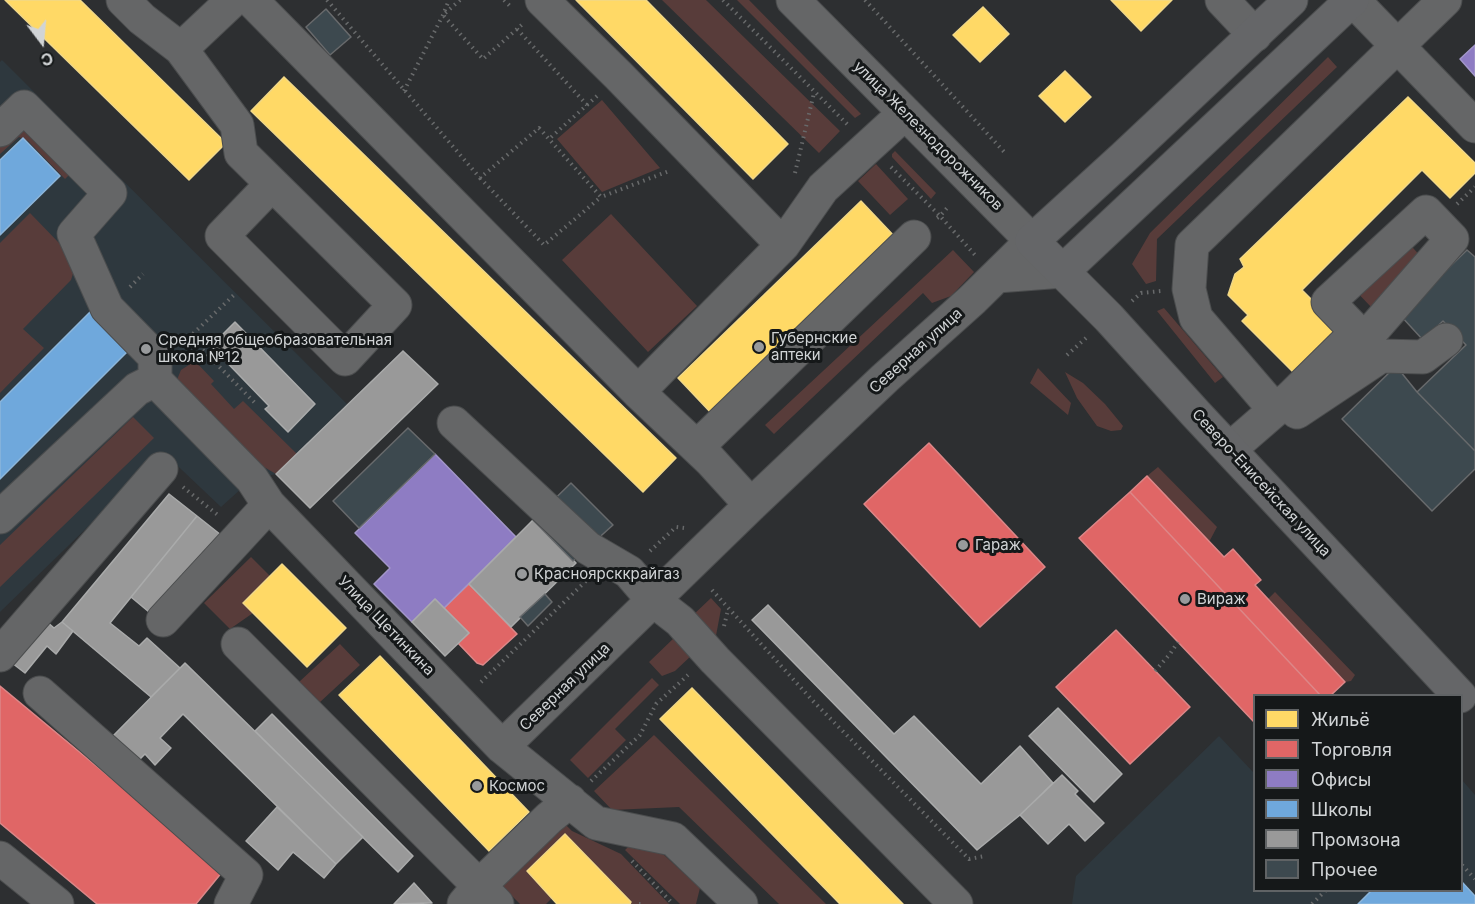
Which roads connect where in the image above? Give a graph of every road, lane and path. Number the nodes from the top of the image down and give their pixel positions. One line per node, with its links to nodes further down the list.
1 (123, 0): 20 (street)
2 (233, 0): 20 (street)
3 (251, 0): 49 (street)
4 (327, 0): 21 (path)
5 (449, 0): 16 (path)
6 (460, 0): 16 (path)
7 (504, 0): 17 (path)
8 (542, 0): 29 (street)
9 (723, 0): 22 (path)
10 (793, 0): 23 (street, улица Железнодорожников)
11 (865, 0): 28 (path)
12 (1222, 0): 18 (street)
13 (1292, 0): 18 (main road)
14 (1353, 0): 19 (street); 38 (main road)
15 (1445, 0): 19 (street)
16 (443, 15): 17 (path); 21 (path)
17 (517, 29): 26 (path)
18 (1255, 35): 36 (main road)
19 (1398, 45): 24 (street); 51 (street)
20 (181, 49): 32 (street)
21 (404, 91): 30 (path)
22 (814, 92): 27 (path); 31 (path)
23 (904, 113): 27 (street); 36 (street, улица Железнодорожников)
24 (1475, 126)
25 (0, 130): 48 (street)
26 (549, 139): 30 (path); 33 (path)
27 (870, 146): 34 (path); 37 (street)
28 (1006, 154)
29 (702, 160): 33 (path); 37 (street)
30 (480, 178): 33 (path)
31 (793, 182)
32 (272, 184): 32 (street)
33 (601, 197)
34 (947, 208)
35 (914, 237): 53 (street)
36 (1032, 241): 38 (main road, улица Железнодорожников); 39 (street, Северная улица)
37 (783, 245): 49 (street)
38 (1063, 271): 39 (street); 54 (main road, Северо-Енисейская улица)
39 (997, 276): 57 (street, Северная улица)
40 (1156, 291): 42 (path)
41 (235, 294): 44 (path)
42 (1132, 301)
43 (1357, 332): 51 (street)
44 (190, 337): 48 (path); 50 (path)
45 (1086, 338): 47 (path)
46 (1446, 340): 51 (street)
47 (1067, 355)
48 (155, 380): 56 (street, Улица Щетинкина); 59 (street)
49 (638, 392): 53 (street)
50 (256, 404)
51 (1275, 410): 54 (street)
52 (454, 423): 62 (street)
53 (697, 447): 57 (street)
54 (1230, 450): 72 (main road, Северо-Енисейская улица)
55 (162, 469): 58 (path); 69 (street)
56 (269, 505): 65 (street); 74 (street, Улица Щетинкина)
57 (751, 505): 64 (street, Северная улица)
58 (218, 515)
59 (0, 517)
60 (688, 529): 61 (path)
61 (650, 551)
62 (608, 560): 64 (street); 74 (path)
63 (712, 590): 78 (path)
64 (653, 600): 68 (street); 76 (street, Северная улица)
65 (163, 620)
66 (1178, 642): 70 (path)
67 (238, 644): 83 (street)
68 (711, 654): 77 (path); 87 (street)
69 (0, 655)
70 (1155, 670)
71 (40, 693): 85 (street)
72 (1458, 694)
73 (1463, 699): 75 (main road, Северо-Енисейская улица)
74 (459, 703): 76 (street, Улица Щетинкина)
75 (1475, 712)
76 (502, 747): 77 (street, Улица Щетинкина)
77 (570, 801): 83 (street); 86 (street, Улица Щетинкина)
78 (985, 856)
79 (0, 858): 84 (street)
80 (1463, 867): 81 (path)
81 (1475, 879)
82 (1325, 892): 88 (path)
83 (480, 898)
84 (57, 904)
85 (231, 904)
86 (741, 904)
87 (956, 904)
88 (1312, 904)

